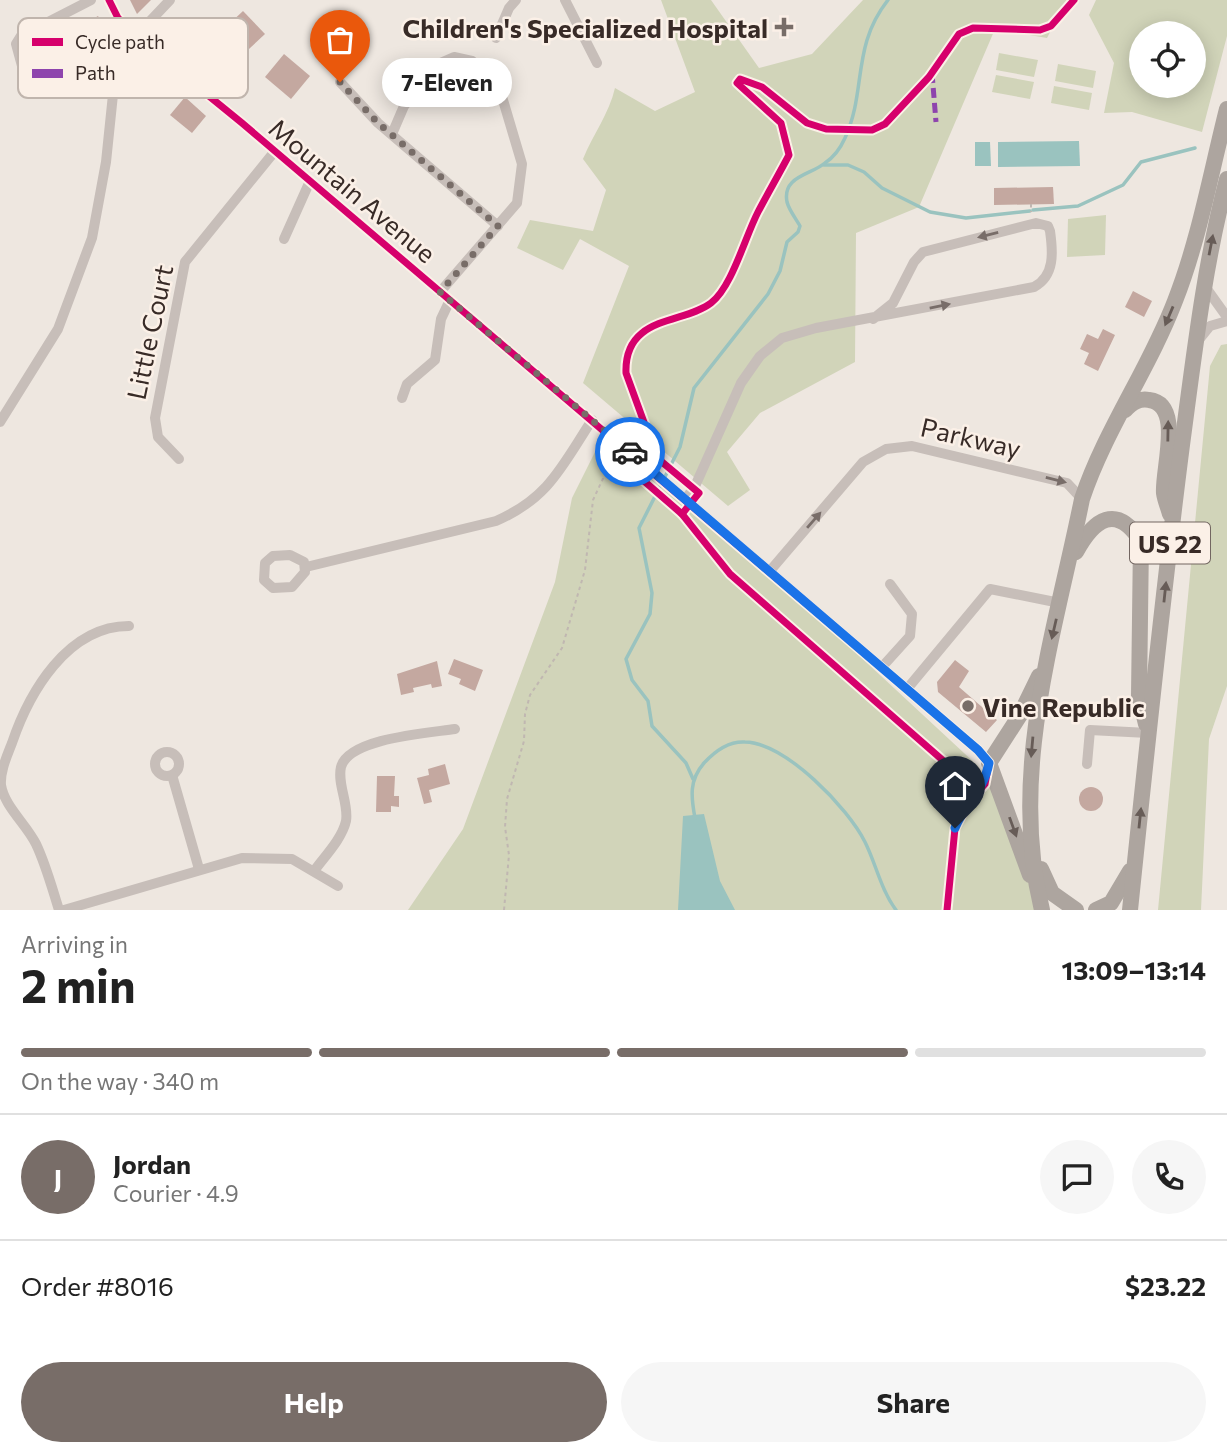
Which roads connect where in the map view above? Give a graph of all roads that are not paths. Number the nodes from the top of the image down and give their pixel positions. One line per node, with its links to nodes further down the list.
1 (92, 0): 6 (street)
2 (108, 0): 7 (street, Mountain Avenue)
3 (170, 0): 8 (street)
4 (516, 0): 9 (street)
5 (565, 0): 10 (street)
6 (57, 18)
7 (118, 18)
8 (151, 18)
9 (496, 38)
10 (597, 63)
11 (340, 82): 15 (street)
12 (112, 98): 29 (street)
13 (211, 98): 16 (street, Mountain Avenue)
14 (1227, 109): 27 (highway, one-way to 27)
15 (391, 134): 19 (street); 19 (street)
16 (275, 151): 18 (street, Mountain Avenue); 30 (street, Little Court)
17 (1227, 178): 21 (highway, US 22, one-way to 17)
18 (310, 181): 20 (street); 22 (street, Mountain Avenue)
19 (498, 226): 22 (street)
20 (284, 239)
21 (1204, 285): 24 (street); 25 (highway, US 22)
22 (445, 296): 26 (street); 28 (street, Mountain Avenue)
23 (873, 319): 23 (street, one-way to 23); 32 (street)
24 (1227, 319): 25 (street)
25 (1196, 343): 33 (highway, US 22)
26 (402, 398)
27 (1121, 416): 31 (highway); 33 (highway, one-way to 27)
28 (592, 420): 32 (street, Mountain Avenue); 34 (street)
29 (0, 422)
30 (179, 459)
31 (1082, 499): 35 (highway); 36 (street, Parkway, one-way to 31)
32 (685, 500): 36 (street, Mountain Avenue)
33 (1172, 523): 44 (highway, US 22, one-way to 33)
34 (306, 567)
35 (1068, 570): 38 (highway); 44 (highway)
36 (769, 572): 41 (street, Mountain Avenue)
37 (890, 583): 41 (street)
38 (1060, 603): 40 (highway, one-way to 40); 42 (street)
39 (129, 626): 54 (street)
40 (1049, 656): 45 (highway); 48 (highway, one-way to 48)
41 (882, 667): 42 (street, Mountain Avenue)
42 (907, 689): 45 (street, Mountain Avenue)
43 (455, 729): 51 (street)
44 (1148, 733): 46 (street); 49 (highway, US 22, one-way to 44)
45 (989, 763): 53 (highway, one-way to 53); 56 (street)
46 (1087, 764)
47 (172, 775): 50 (street)
48 (1034, 853): 53 (highway); 57 (highway)
49 (1135, 857): 58 (highway); 59 (highway, US 22)
50 (200, 870): 51 (street); 55 (street)
51 (314, 871): 52 (street)
52 (338, 886)
53 (1041, 905)
54 (59, 910)
55 (64, 910)
56 (947, 910)
57 (1076, 910)
58 (1096, 910)
59 (1130, 910)

